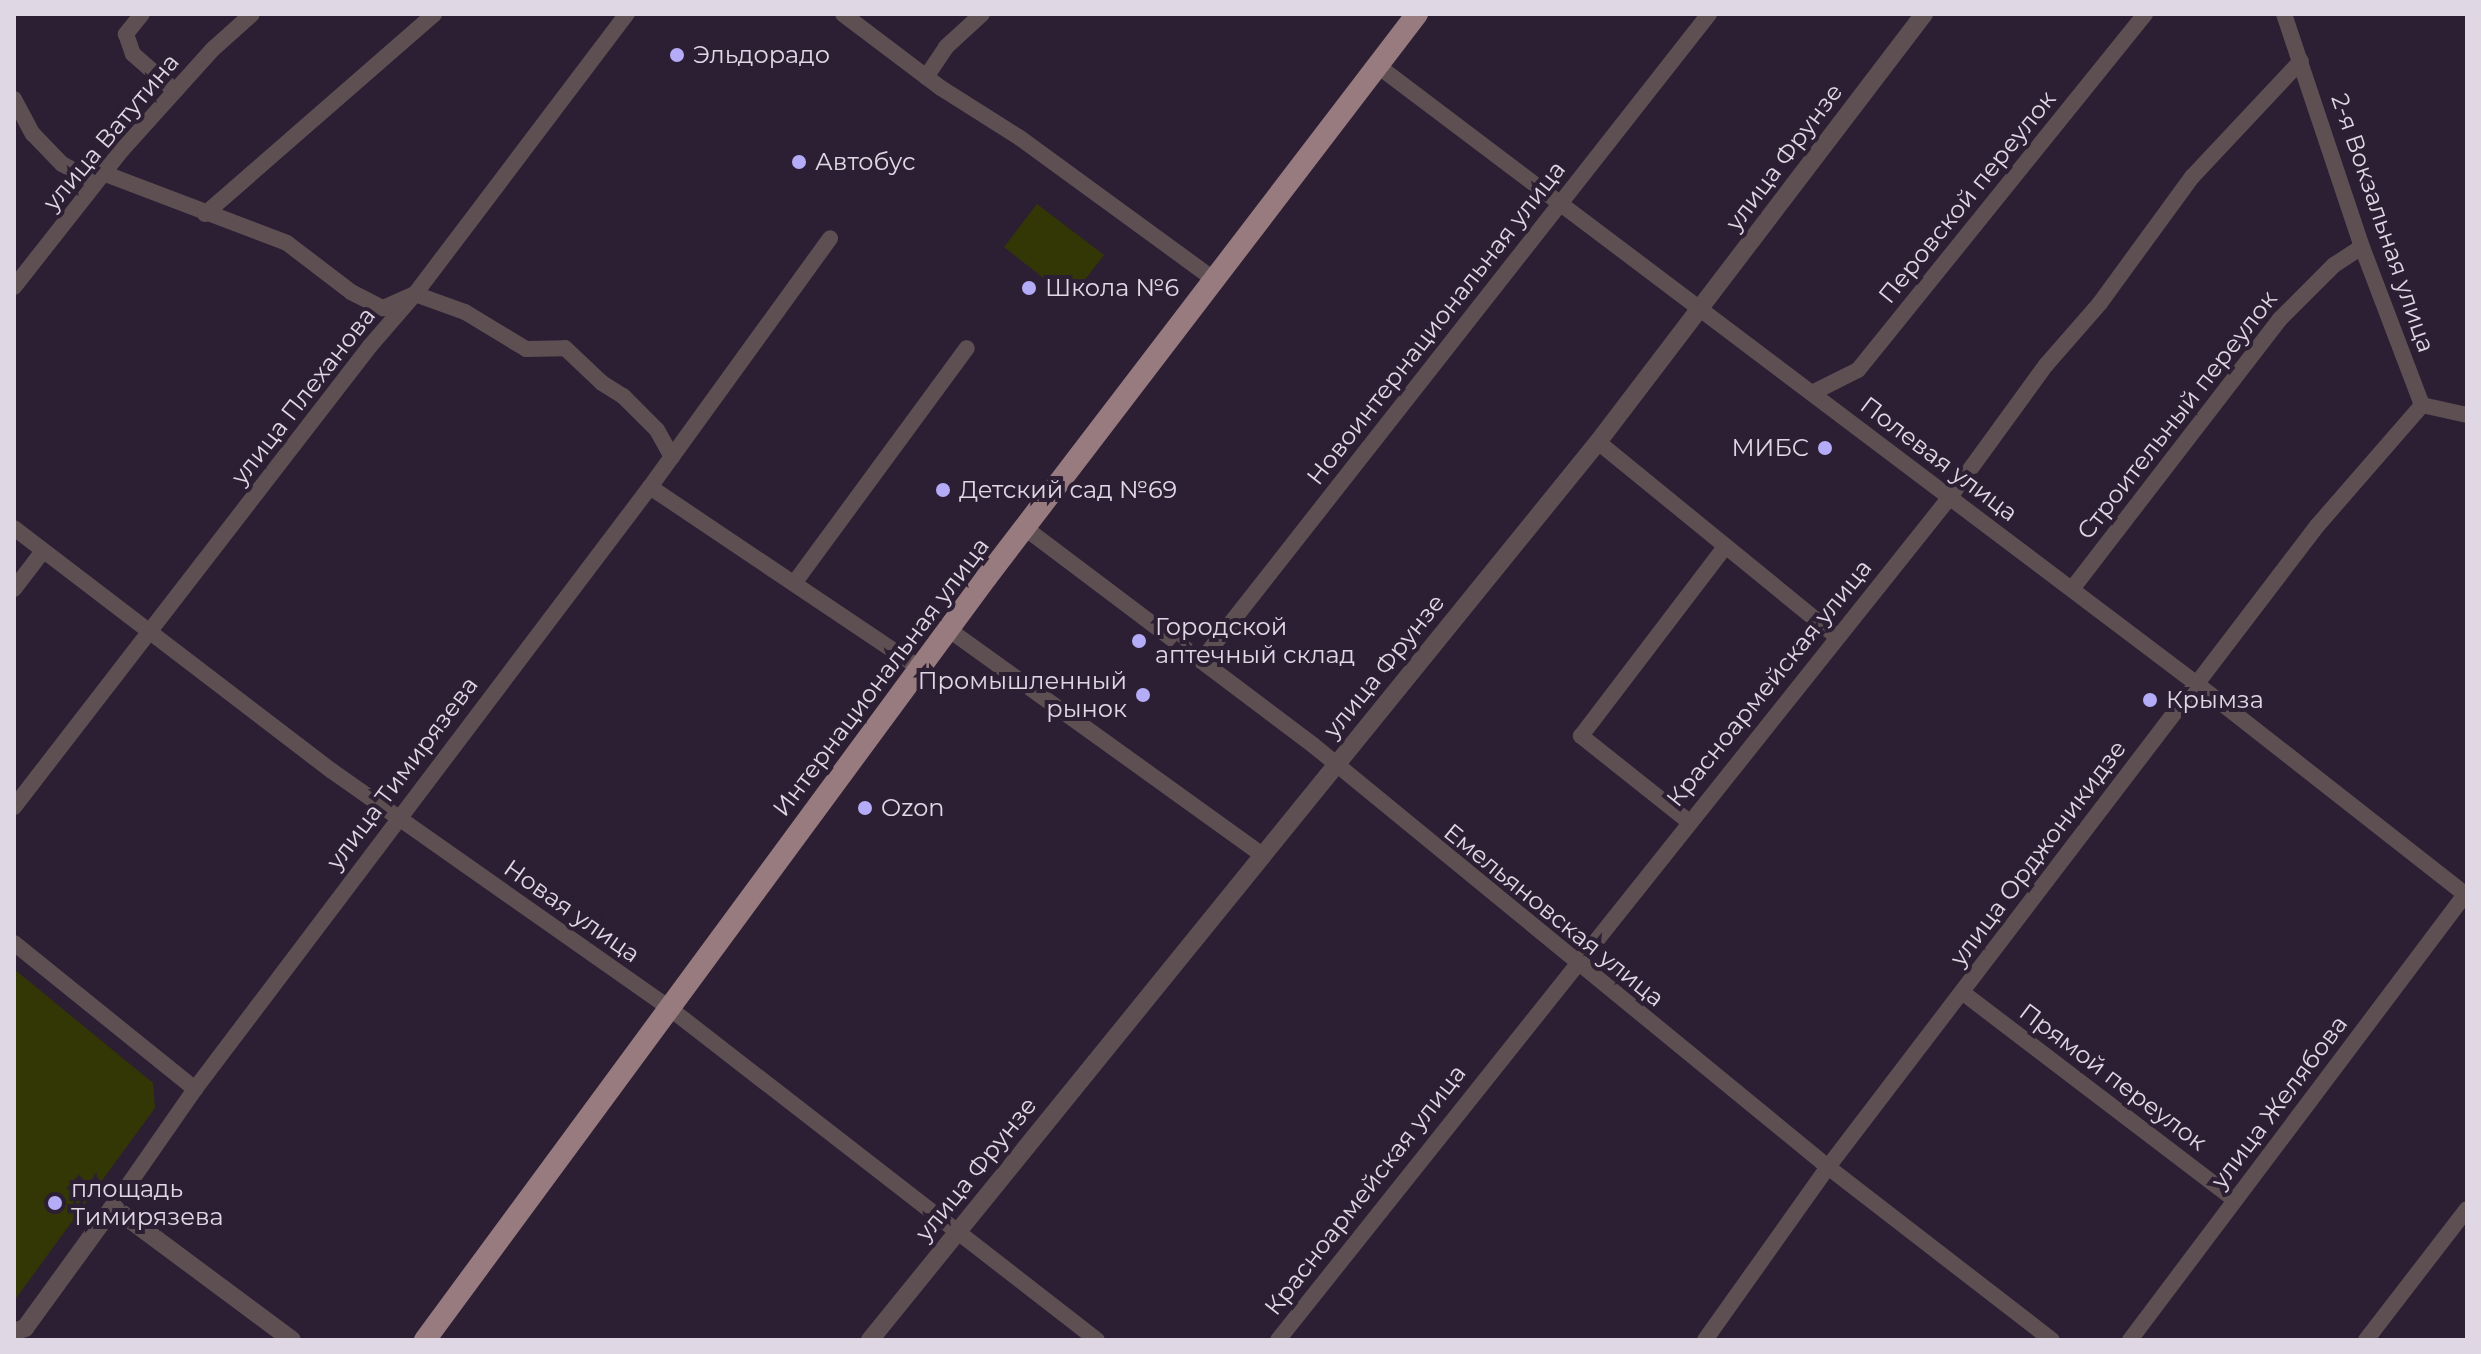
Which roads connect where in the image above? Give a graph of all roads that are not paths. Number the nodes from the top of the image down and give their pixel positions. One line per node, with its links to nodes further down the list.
1 (142, 14): 15 (street)
2 (252, 14): 15 (street, улица Ватутина)
3 (434, 14): 19 (street)
4 (627, 14): 24 (street, улица Плеханова)
5 (843, 14): 14 (street)
6 (982, 14): 14 (street)
7 (1417, 14): 13 (main road, Интернациональная улица)
8 (1709, 14): 18 (street, Новоинтернациональная улица)
9 (1924, 14): 25 (street, улица Фрунзе)
10 (2145, 14): 27 (street, Перовской переулок)
11 (2284, 14): 12 (street, 2-я Вокзальная улица)
12 (2301, 61): 21 (street, 2-я Вокзальная улица); 33 (street, Красноармейская улица)
13 (1378, 66): 18 (street, Полевая улица); 22 (main road, Интернациональная улица)
14 (926, 77): 22 (street)
15 (175, 91): 17 (street, улица Ватутина)
16 (14, 99): 17 (street)
17 (99, 178): 19 (street); 23 (street, улица Ватутина)
18 (1562, 203): 25 (street, Полевая улица); 44 (street, Новоинтернациональная улица)
19 (205, 214): 24 (street)
20 (830, 238): 31 (street, улица Тимирязева)
21 (2362, 247): 28 (street, 2-я Вокзальная улица); 40 (street, Строительный переулок)
22 (1216, 281): 35 (main road, Интернациональная улица)
23 (14, 287)
24 (415, 294): 31 (street); 42 (street, улица Плеханова)
25 (1699, 308): 27 (street, Полевая улица); 30 (street, улица Фрунзе)
26 (967, 348): 38 (street)
27 (1812, 393): 33 (street, Полевая улица)
28 (2422, 405): 29 (street); 46 (street, улица Орджоникидзе)
29 (2467, 415)
30 (1598, 442): 36 (street); 47 (street, улица Фрунзе)
31 (672, 457): 32 (street, улица Тимирязева)
32 (650, 487): 38 (street); 49 (street, улица Тимирязева)
33 (1950, 497): 40 (street, Полевая улица); 43 (street, Красноармейская улица)
34 (14, 528): 37 (street, Новая улица)
35 (1025, 528): 41 (main road, Интернациональная улица); 44 (street, Емельяновская улица)
36 (1725, 547): 43 (street); 50 (street)
37 (43, 551): 39 (street); 42 (street, Новая улица)
38 (795, 582): 45 (street)
39 (14, 589)
40 (2072, 589): 46 (street, Полевая улица)
41 (948, 629): 45 (main road, Интернациональная улица); 51 (street)
42 (151, 633): 48 (street, улица Плеханова); 49 (street, Новая улица)
43 (1837, 637): 50 (street, Красноармейская улица)
44 (1201, 661): 47 (street, Емельяновская улица)
45 (919, 668): 56 (main road, Интернациональная улица)
46 (2197, 684): 52 (street, Полевая улица); 55 (street, улица Орджоникидзе)
47 (1333, 765): 51 (street, улица Фрунзе); 54 (street, Емельяновская улица)
48 (14, 807)
49 (398, 817): 56 (street, Новая улица); 57 (street, улица Тимирязева)
50 (1688, 821): 54 (street, Красноармейская улица)
51 (1261, 854): 62 (street, улица Фрунзе)
52 (2466, 894): 59 (street, улица Желябова)
53 (14, 943): 57 (street)
54 (1575, 964): 58 (street, Емельяновская улица); 68 (street, Красноармейская улица)
55 (1962, 992): 58 (street, улица Орджоникидзе); 59 (street, Прямой переулок)
56 (668, 1007): 62 (street, Новая улица); 65 (main road, Интернациональная улица)
57 (195, 1089): 60 (street, улица Тимирязева)
58 (1828, 1167): 69 (street, улица Орджоникидзе); 70 (street, Емельяновская улица)
59 (2235, 1200): 71 (street, улица Желябова)
60 (113, 1207): 63 (street, улица Тимирязева); 64 (street)
61 (2467, 1209): 72 (street)
62 (958, 1229): 66 (street, улица Фрунзе); 67 (street, Новая улица)
63 (18, 1333)
64 (292, 1340)
65 (425, 1340)
66 (870, 1340)
67 (1097, 1340)
68 (1278, 1340)
69 (1705, 1340)
70 (2052, 1340)
71 (2130, 1340)
72 (2366, 1340)

